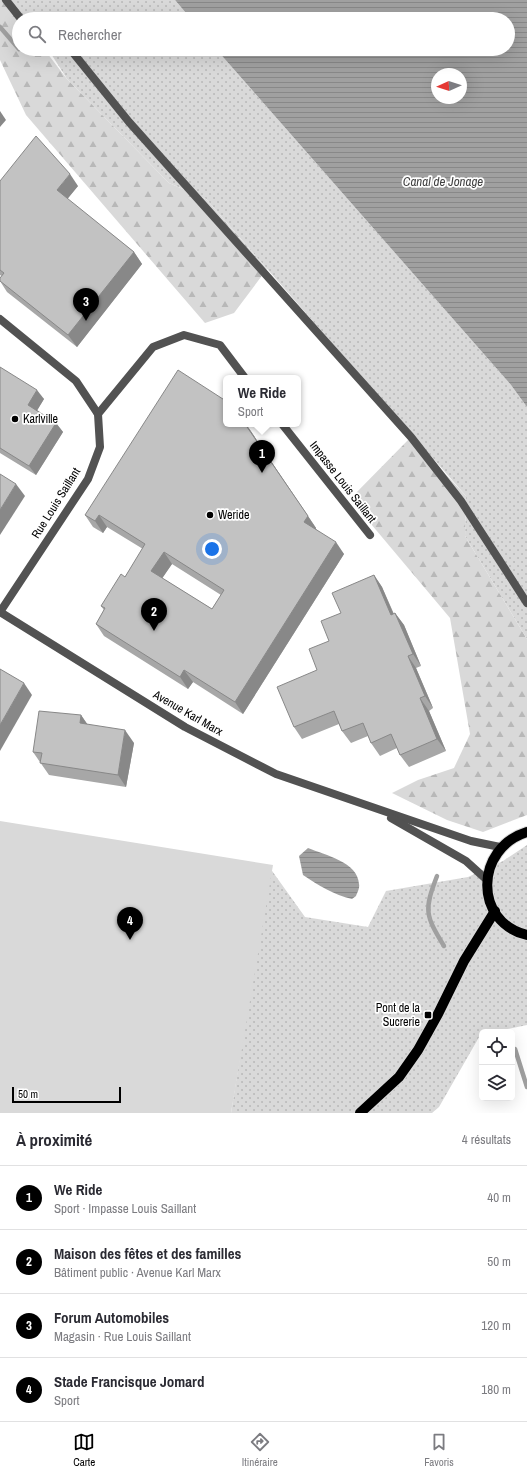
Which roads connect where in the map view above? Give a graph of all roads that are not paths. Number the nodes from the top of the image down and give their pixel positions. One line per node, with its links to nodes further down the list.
1 (6, 0): 2 (street)
2 (15, 12)
3 (76, 56): 9 (street)
4 (0, 319): 6 (street)
5 (243, 375): 6 (street)
6 (98, 414): 10 (street, Rue Louis Saillant)
7 (284, 427): 8 (street, Impasse Louis Saillant)
8 (370, 535)
9 (527, 603)
10 (0, 612): 11 (street, Avenue Karl Marx)
11 (377, 810): 13 (street, Avenue Karl Marx); 14 (street, Avenue Karl Marx)
12 (527, 832): 13 (main road)
13 (500, 847): 14 (main road)
14 (487, 880): 15 (main road)
15 (495, 911): 16 (main road); 17 (main road)
16 (527, 935)
17 (360, 1113)

